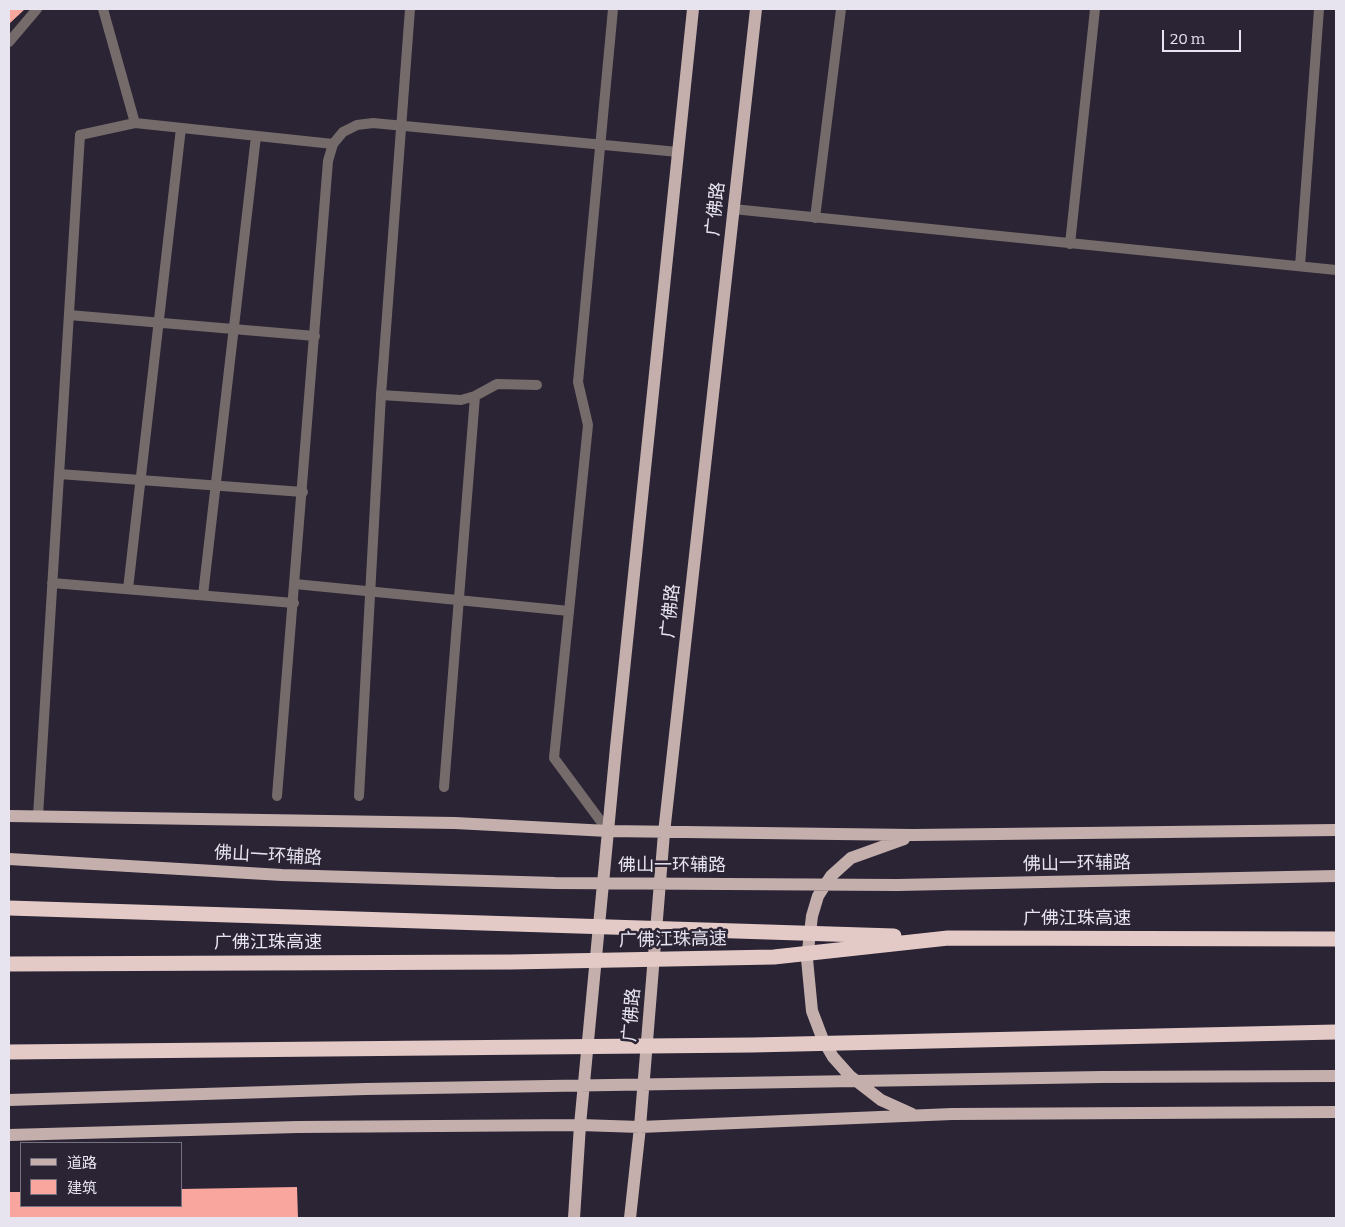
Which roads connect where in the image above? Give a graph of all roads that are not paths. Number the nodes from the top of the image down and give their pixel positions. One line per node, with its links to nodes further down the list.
1 (37, 9): 10 (street)
2 (102, 9): 11 (street)
3 (410, 9): 12 (street)
4 (613, 9): 16 (street)
5 (692, 9): 17 (main road)
6 (756, 9): 18 (main road, 广佛路)
7 (841, 9): 19 (street)
8 (1095, 9): 20 (street)
9 (1319, 9): 21 (street)
10 (9, 42)
11 (135, 123): 13 (street); 23 (street)
12 (402, 126): 15 (street); 16 (street); 28 (street)
13 (180, 128): 14 (street); 24 (street)
14 (256, 136): 15 (street); 25 (street)
15 (332, 144): 26 (street)
16 (601, 145): 17 (street); 41 (street)
17 (678, 152): 48 (main road)
18 (733, 209): 19 (street); 49 (main road, 广佛路)
19 (816, 218): 20 (street)
20 (1070, 244): 21 (street)
21 (1300, 266): 22 (street)
22 (1336, 270)
23 (69, 315): 24 (street); 30 (street)
24 (158, 323): 25 (street); 31 (street)
25 (234, 329): 26 (street); 32 (street)
26 (315, 336): 33 (street)
27 (537, 385): 29 (street)
28 (381, 395): 29 (street); 37 (street)
29 (475, 396): 39 (street)
30 (59, 474): 31 (street); 34 (street)
31 (141, 480): 32 (street); 36 (street)
32 (216, 486): 33 (street); 38 (street)
33 (303, 492): 35 (street)
34 (52, 582): 36 (street); 46 (street)
35 (295, 584): 37 (street); 40 (street)
36 (128, 589): 38 (street)
37 (371, 592): 39 (street); 44 (street)
38 (203, 595): 40 (street)
39 (459, 600): 41 (street); 42 (street)
40 (294, 603): 43 (street)
41 (569, 610): 48 (street)
42 (444, 787)
43 (277, 796)
44 (359, 796)
45 (9, 816): 46 (main road, 佛山一环辅路)
46 (38, 816): 48 (main road, 佛山一环辅路)
47 (1336, 830): 50 (main road, 佛山一环辅路)
48 (608, 832): 49 (main road, 佛山一环辅路); 63 (main road)
49 (664, 832): 50 (main road, 佛山一环辅路); 64 (main road, 广佛路)
50 (913, 836): 62 (main road)
51 (9, 859): 52 (main road, 佛山一环辅路)
52 (1336, 876)
53 (9, 908): 54 (highway)
54 (948, 938): 55 (highway, 广佛江珠高速); 56 (highway, 广佛江珠高速)
55 (1336, 938)
56 (9, 964)
57 (1336, 1032): 58 (highway)
58 (11, 1052)
59 (1336, 1076): 60 (main road)
60 (9, 1100)
61 (1336, 1112): 62 (main road)
62 (916, 1116): 64 (main road)
63 (580, 1125): 64 (main road); 65 (main road); 66 (main road)
64 (640, 1127): 67 (main road, 广佛路)
65 (9, 1135)
66 (574, 1218)
67 (630, 1218)

